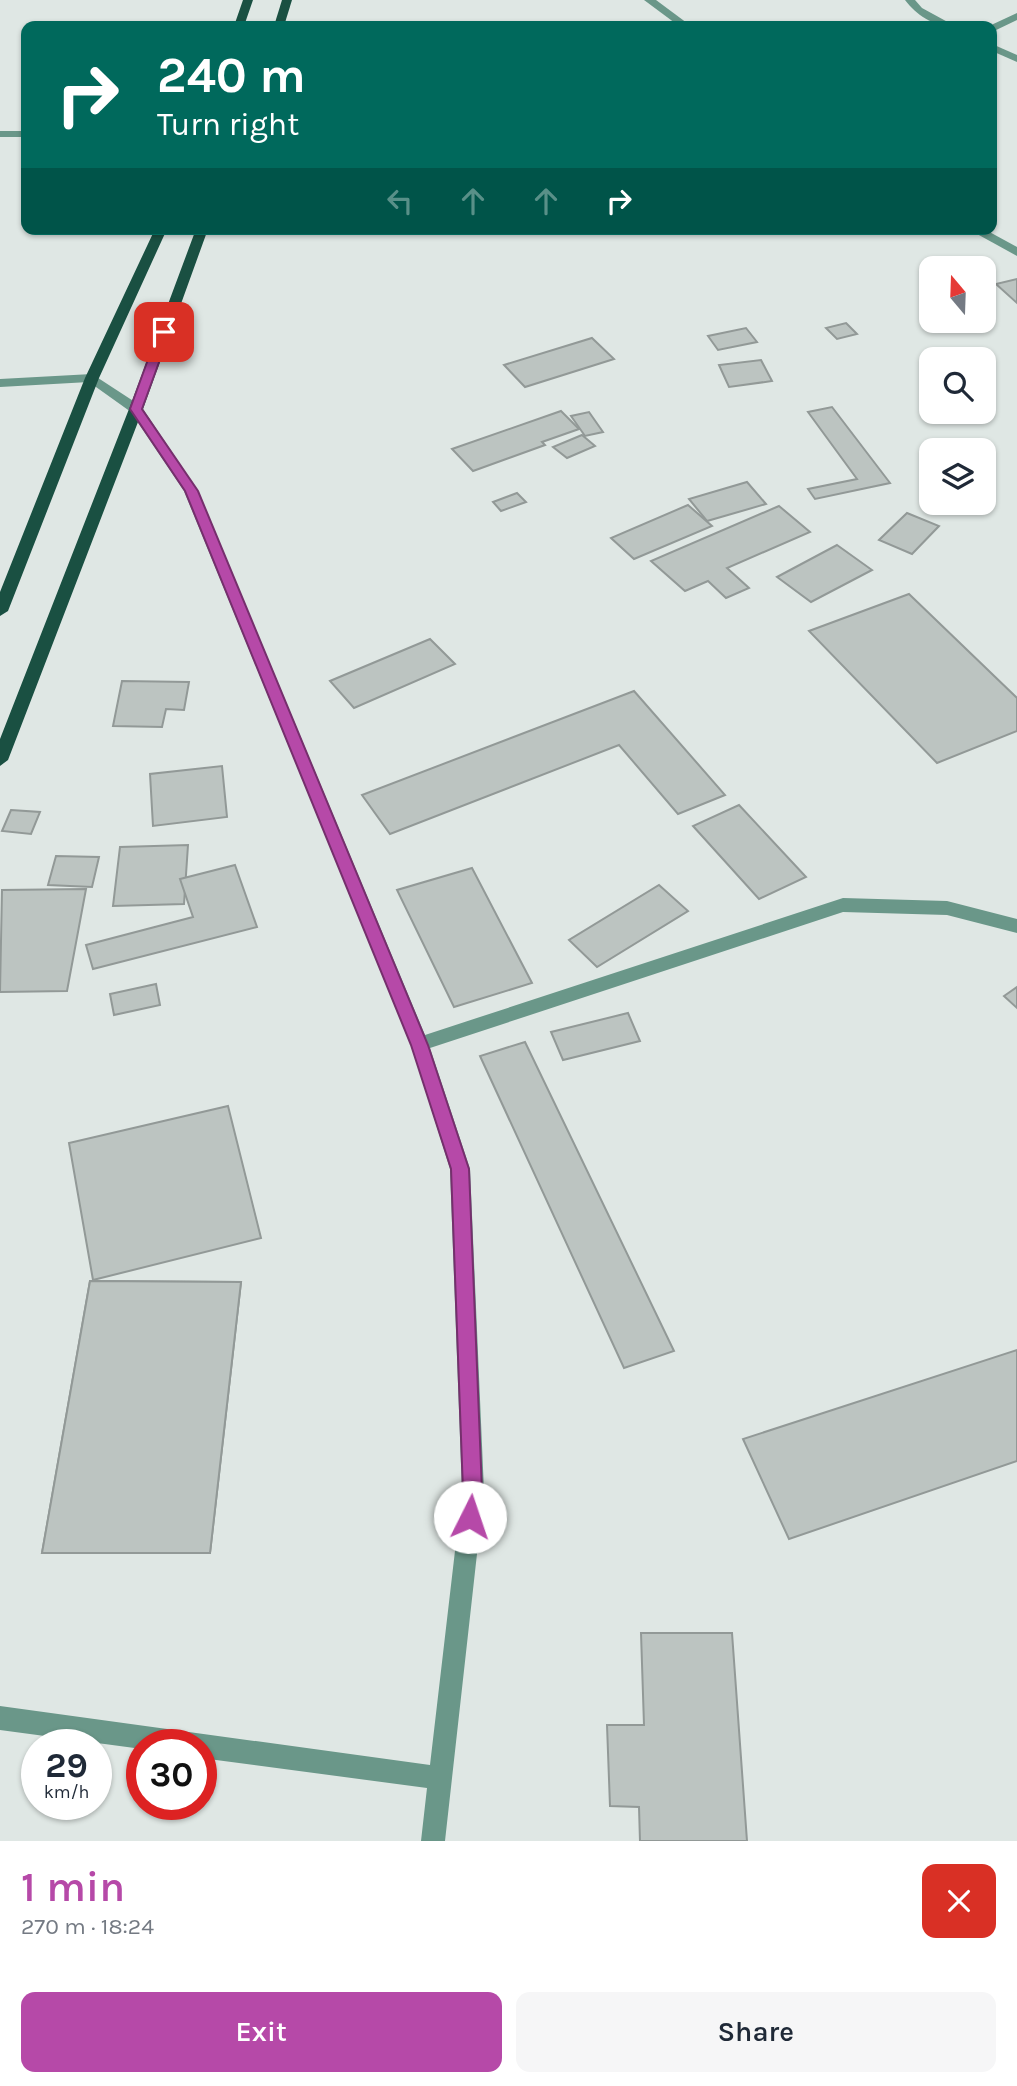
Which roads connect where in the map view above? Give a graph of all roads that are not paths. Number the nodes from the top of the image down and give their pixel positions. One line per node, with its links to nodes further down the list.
1 (248, 0): 6 (main road)
2 (287, 0): 7 (main road)
3 (649, 0): 8 (street)
4 (910, 0): 9 (street)
5 (1017, 16): 10 (street)
6 (241, 21)
7 (281, 21)
8 (679, 21)
9 (940, 21)
10 (997, 26)
11 (997, 50): 12 (street)
12 (1017, 60)
13 (0, 134): 14 (street)
14 (21, 134)
15 (158, 235): 19 (main road)
16 (200, 235): 21 (main road)
17 (985, 235): 18 (street)
18 (1017, 252)
19 (92, 378): 20 (street); 21 (street); 22 (main road)
20 (0, 383)
21 (136, 409): 23 (main road); 25 (street)
22 (0, 611)
23 (0, 760)
24 (1017, 926): 25 (street)
25 (420, 1045): 29 (street)
26 (0, 1718): 27 (street)
27 (126, 1735)
28 (217, 1748): 29 (street)
29 (440, 1778): 30 (street)
30 (433, 1841)

